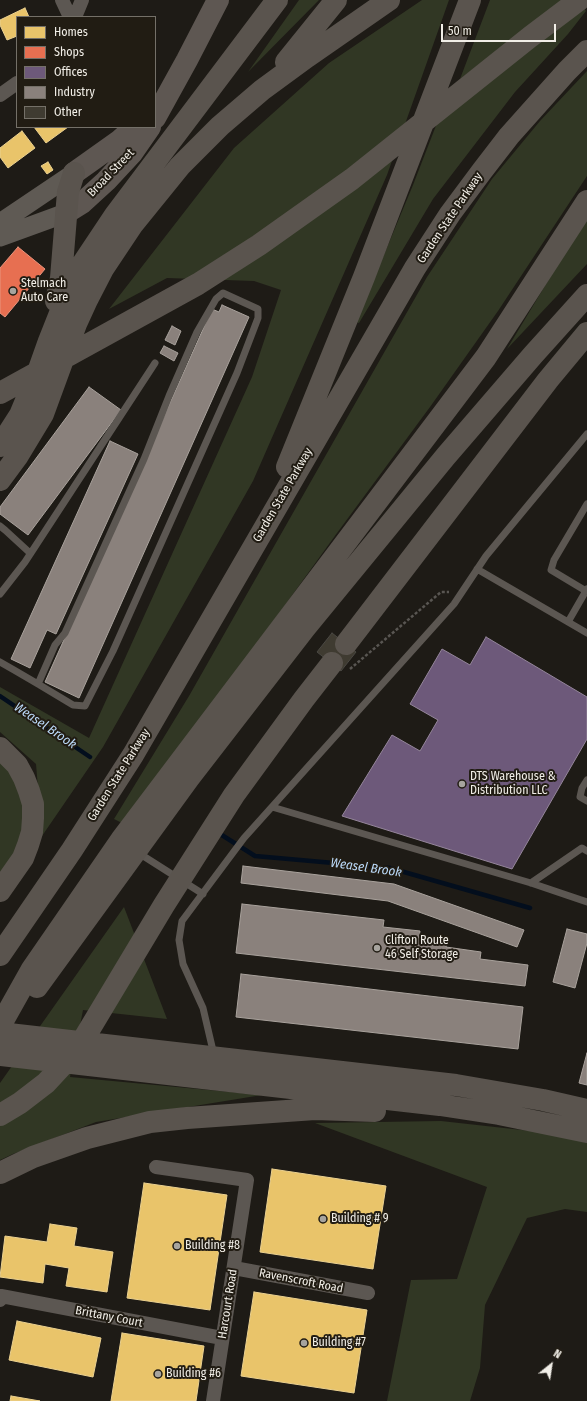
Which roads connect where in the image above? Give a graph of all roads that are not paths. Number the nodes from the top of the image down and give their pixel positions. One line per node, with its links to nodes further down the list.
1 (62, 0): 9 (street)
2 (82, 0): 10 (street)
3 (218, 0): 15 (main road)
4 (277, 0): 25 (highway)
5 (336, 0): 13 (highway)
6 (389, 0): 13 (highway)
7 (470, 0): 33 (highway)
8 (579, 0): 27 (highway)
9 (70, 16)
10 (75, 16)
11 (587, 51): 33 (highway, Garden State Parkway)
12 (16, 84): 14 (street)
13 (262, 90): 30 (highway)
14 (0, 96)
15 (158, 109)
16 (134, 128): 18 (main road, Broad Street)
17 (149, 128): 20 (main road, Broad Street)
18 (74, 173): 20 (highway); 21 (street)
19 (587, 201): 55 (highway)
20 (66, 213): 22 (street); 25 (highway)
21 (0, 222)
22 (0, 238)
23 (587, 295): 49 (highway)
24 (587, 333): 40 (highway)
25 (49, 341): 29 (highway)
26 (155, 363): 34 (lane)
27 (0, 393)
28 (587, 434): 35 (lane)
29 (0, 446)
30 (0, 480)
31 (587, 504): 36 (lane)
32 (0, 526): 34 (lane)
33 (260, 534): 54 (highway, Garden State Parkway)
34 (30, 554): 37 (lane)
35 (477, 569): 38 (lane); 47 (lane)
36 (586, 590): 38 (lane)
37 (0, 594)
38 (568, 622): 39 (lane)
39 (587, 633)
40 (346, 644)
41 (0, 662): 43 (lane)
42 (338, 666): 61 (highway)
43 (38, 684): 43 (lane)
44 (0, 748): 51 (highway)
45 (587, 780): 46 (lane)
46 (587, 801)
47 (272, 807): 50 (lane); 52 (lane)
48 (587, 850): 50 (lane)
49 (135, 851): 52 (lane); 57 (highway)
50 (531, 882): 53 (lane)
51 (0, 891)
52 (203, 894): 58 (lane)
53 (587, 902)
54 (0, 956)
55 (0, 1026)
56 (0, 1032): 58 (highway)
57 (4, 1051): 60 (highway)
58 (215, 1058): 59 (highway)
59 (587, 1110)
60 (499, 1114): 62 (highway); 64 (highway)
61 (0, 1115)
62 (587, 1132)
63 (156, 1166): 65 (street, Harcourt Road)
64 (0, 1173)
65 (234, 1268): 66 (street, Ravenscroft Road); 68 (street, Harcourt Road)
66 (368, 1293)
67 (0, 1300): 68 (street, Brittany Court)
68 (222, 1338): 69 (street, Harcourt Road)
69 (213, 1401)

